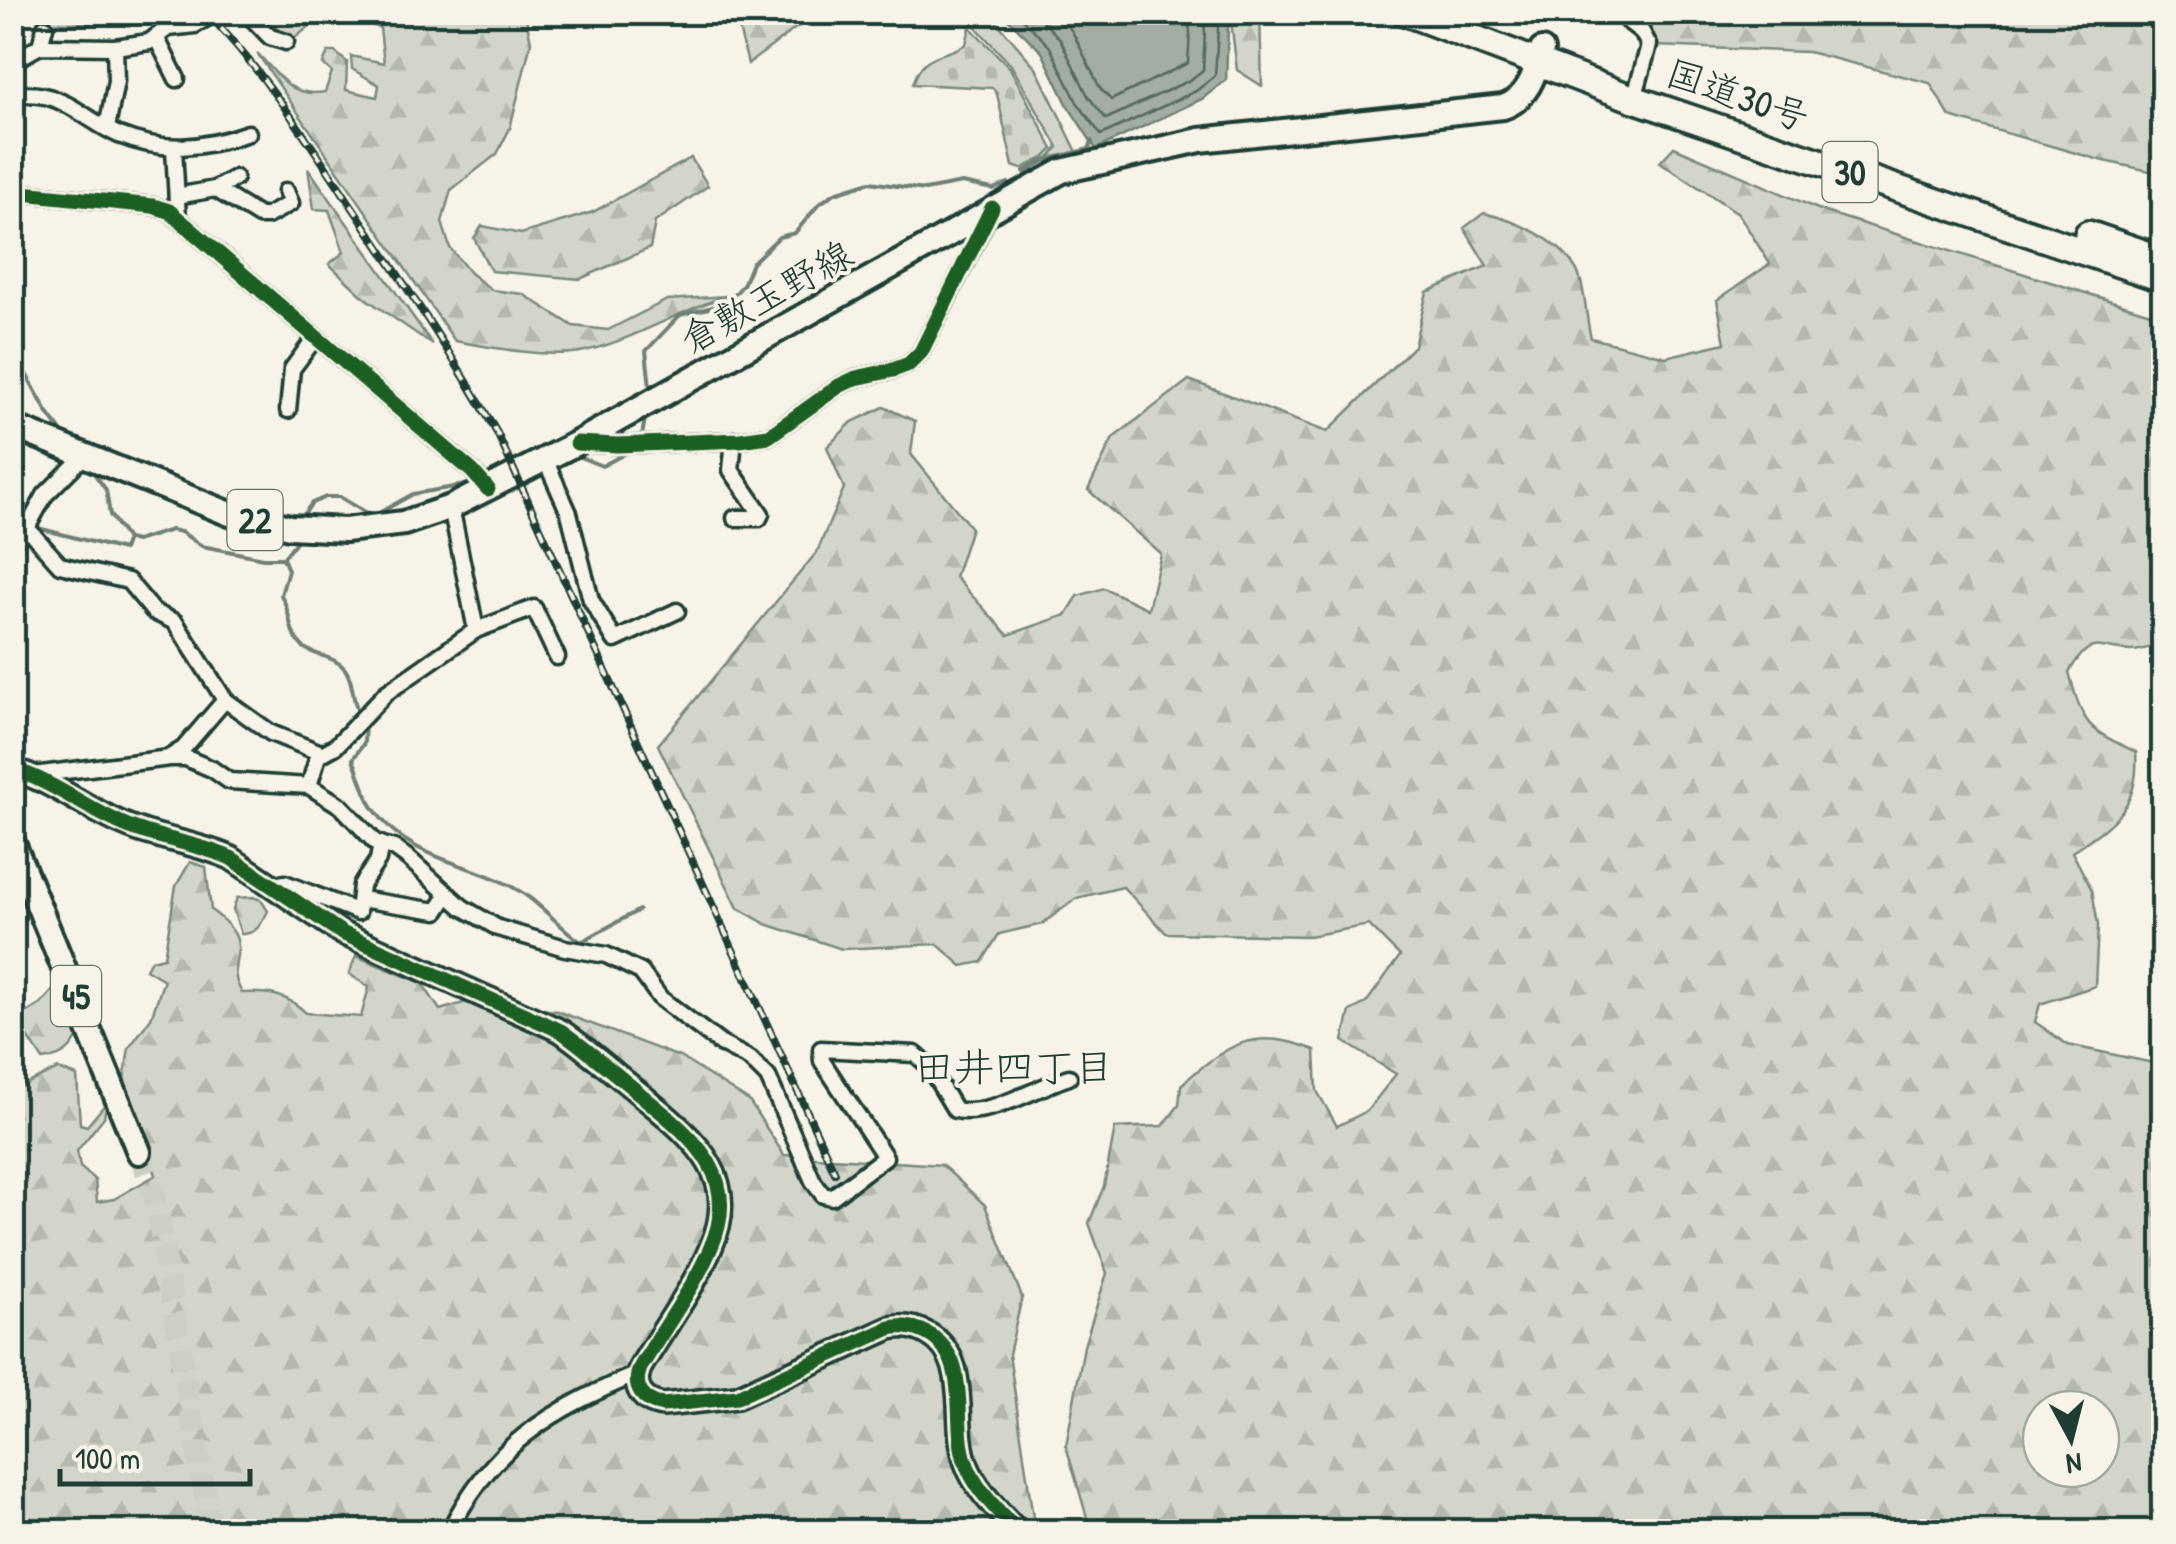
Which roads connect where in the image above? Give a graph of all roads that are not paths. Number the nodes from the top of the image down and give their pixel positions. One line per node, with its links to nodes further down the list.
1 (233, 12): 7 (street)
2 (246, 12): 8 (street)
3 (1406, 12): 11 (highway, 国道30号 / 30)
4 (1424, 12): 11 (highway, 国道30号 / 30)
5 (1616, 12): 14 (street)
6 (46, 28): 9 (street)
7 (156, 37): 10 (street); 13 (street)
8 (286, 42)
9 (40, 46): 10 (street); 12 (street)
10 (115, 48): 16 (street)
11 (1540, 57): 14 (highway, 国道30号 / 30); 24 (main road, 倉敷玉野線 / 22)
12 (12, 62)
13 (177, 79)
14 (1637, 91): 26 (highway, 国道30号 / 30); 27 (highway, 国道30号 / 30)
15 (12, 94): 16 (street)
16 (107, 128): 18 (street)
17 (248, 133): 18 (street)
18 (174, 149): 23 (street)
19 (234, 178): 20 (street)
20 (215, 189): 22 (street); 23 (street)
21 (12, 192): 25 (street)
22 (286, 192)
23 (177, 196): 25 (street)
24 (992, 208): 31 (street); 32 (main road, 倉敷玉野線 / 22)
25 (178, 219): 28 (street)
26 (2164, 260)
27 (2164, 279)
28 (315, 338): 29 (street); 35 (street)
29 (288, 410)
30 (12, 426): 33 (main road, 倉敷玉野線 / 22)
31 (734, 440): 32 (street); 37 (street)
32 (577, 442): 34 (main road, 倉敷玉野線 / 22)
33 (85, 456): 36 (main road, 倉敷玉野線 / 22); 38 (street)
34 (545, 459): 35 (main road, 倉敷玉野線 / 22); 40 (street)
35 (488, 489): 36 (main road, 倉敷玉野線 / 22)
36 (451, 507): 41 (street)
37 (735, 518)
38 (27, 528): 39 (street); 43 (street)
39 (12, 544)
40 (677, 611)
41 (476, 630): 42 (street); 44 (street)
42 (557, 657)
43 (225, 700): 44 (street); 45 (street)
44 (321, 753): 47 (street)
45 (170, 758): 46 (street); 47 (street)
46 (22, 772): 50 (street)
47 (309, 786): 49 (street)
48 (12, 841): 54 (main road, 45)
49 (381, 844): 51 (street); 52 (street)
50 (272, 886): 52 (street); 55 (street)
51 (448, 894): 52 (street); 53 (street)
52 (360, 899)
53 (1069, 1077)
54 (139, 1152)
55 (637, 1374): 56 (street); 57 (street)
56 (449, 1532)
57 (1018, 1532)

